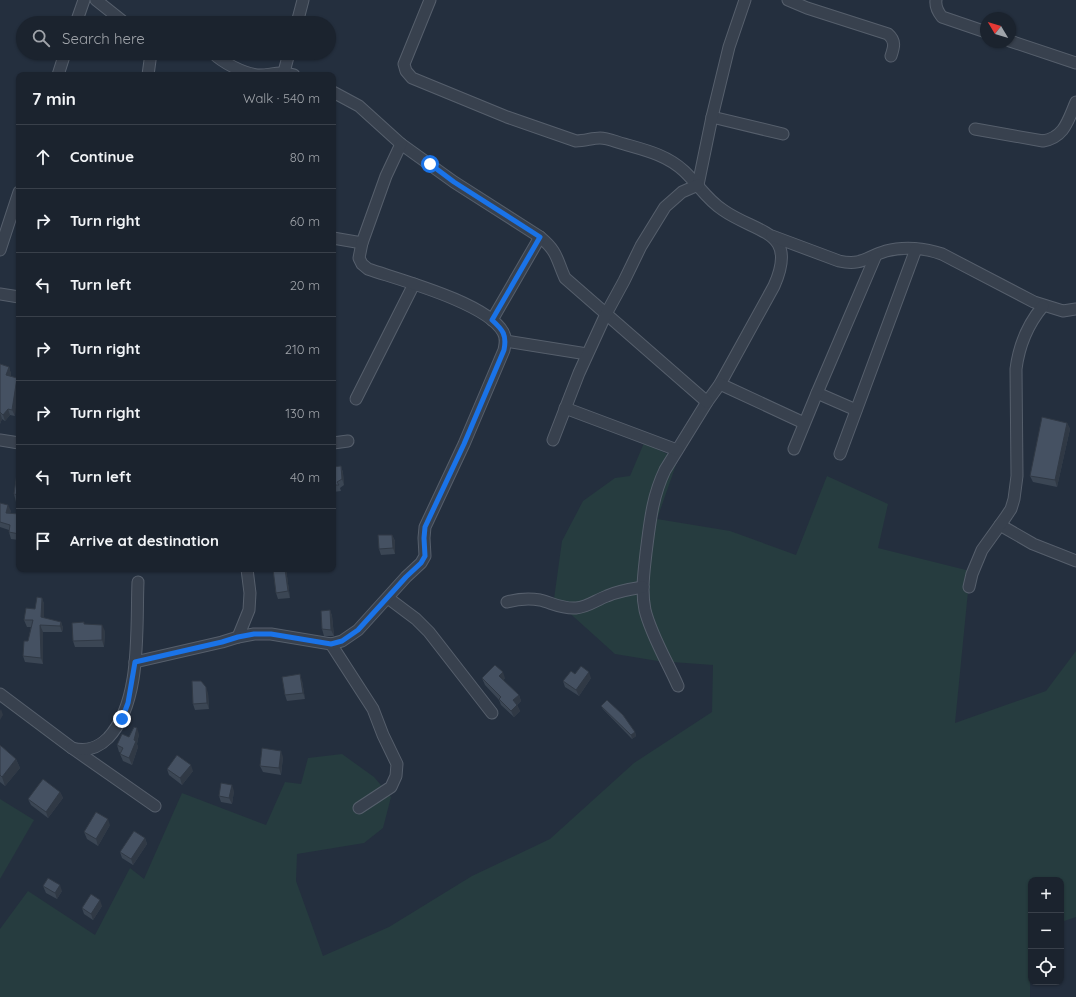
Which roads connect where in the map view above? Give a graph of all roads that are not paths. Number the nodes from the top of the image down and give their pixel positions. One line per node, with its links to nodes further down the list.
1 (84, 0): 8 (street)
2 (96, 0): 9 (street)
3 (303, 0): 10 (street)
4 (430, 0): 29 (street)
5 (745, 0): 25 (street)
6 (788, 0): 13 (street)
7 (936, 0): 11 (street)
8 (78, 16)
9 (117, 16)
10 (299, 16)
11 (980, 30)
12 (1016, 42): 18 (street)
13 (891, 56)
14 (63, 60): 19 (street)
15 (150, 60): 20 (street)
16 (221, 60): 21 (street)
17 (289, 60): 22 (street)
18 (1076, 63)
19 (59, 72)
20 (148, 72)
21 (248, 72)
22 (289, 72)
23 (336, 94): 28 (street)
24 (1076, 102): 26 (street)
25 (712, 117): 27 (street); 29 (street)
26 (975, 129)
27 (783, 134)
28 (401, 144): 32 (street); 34 (street)
29 (698, 185): 31 (street); 43 (street)
30 (16, 201): 36 (street)
31 (771, 235): 37 (street); 47 (street)
32 (540, 237): 43 (street); 44 (street)
33 (336, 239): 34 (street)
34 (362, 243): 38 (street)
35 (916, 249): 37 (street); 41 (street); 52 (street)
36 (0, 250)
37 (876, 255): 48 (street)
38 (414, 284): 44 (street); 49 (street)
39 (0, 294): 40 (street)
40 (16, 297)
41 (1044, 306): 42 (street); 62 (street)
42 (1076, 309)
43 (606, 314): 46 (street); 50 (street)
44 (492, 320): 45 (street)
45 (506, 341): 46 (street); 68 (street)
46 (587, 354): 51 (street)
47 (720, 384): 50 (street); 53 (street)
48 (816, 394): 52 (street); 53 (street)
49 (356, 399)
50 (707, 402): 60 (street)
51 (565, 408): 55 (street); 60 (street)
52 (856, 410): 61 (street)
53 (804, 423): 59 (street)
54 (0, 440): 57 (street)
55 (553, 440)
56 (348, 441): 58 (street)
57 (16, 443)
58 (336, 443)
59 (794, 449)
60 (677, 450): 66 (street)
61 (840, 454)
62 (1000, 525): 63 (street); 67 (street)
63 (1076, 561)
64 (247, 572): 70 (street)
65 (138, 582): 72 (street)
66 (642, 587): 69 (street); 73 (street)
67 (969, 587)
68 (388, 598): 71 (street); 75 (street)
69 (506, 602)
70 (238, 637): 71 (street); 72 (street)
71 (331, 644): 78 (street)
72 (135, 662): 76 (street)
73 (678, 686)
74 (0, 694): 76 (street)
75 (492, 713)
76 (72, 748): 77 (street)
77 (155, 806)
78 (358, 808)

